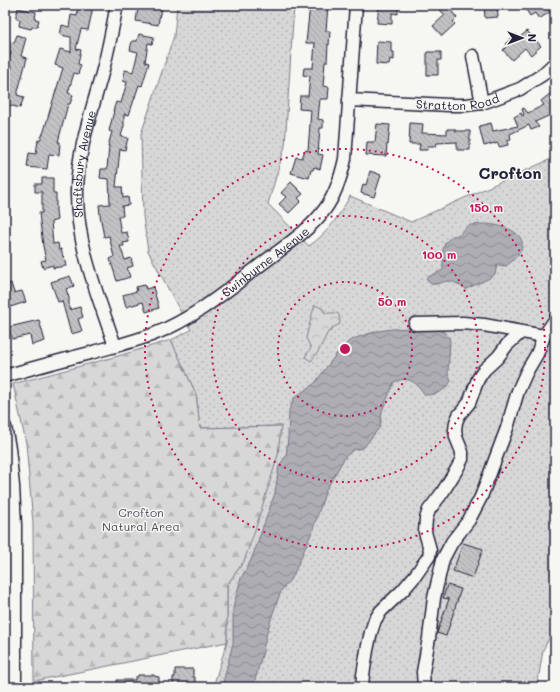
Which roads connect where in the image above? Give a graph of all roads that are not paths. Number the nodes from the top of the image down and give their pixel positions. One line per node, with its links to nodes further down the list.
1 (117, 5): 11 (street, Shaftsbury Avenue)
2 (356, 5): 5 (street, Swinburne Avenue)
3 (472, 56): 6 (street)
4 (555, 63): 6 (street, Stratton Road)
5 (349, 100): 6 (street, Stratton Road); 11 (street, Swinburne Avenue)
6 (482, 103)
7 (555, 320): 10 (street)
8 (415, 324): 9 (street)
9 (521, 332): 10 (street); 15 (street)
10 (544, 336): 16 (street)
11 (115, 346): 12 (street, Swinburne Avenue)
12 (5, 376)
13 (5, 427): 14 (street)
14 (15, 687)
15 (362, 687)
16 (424, 687)

